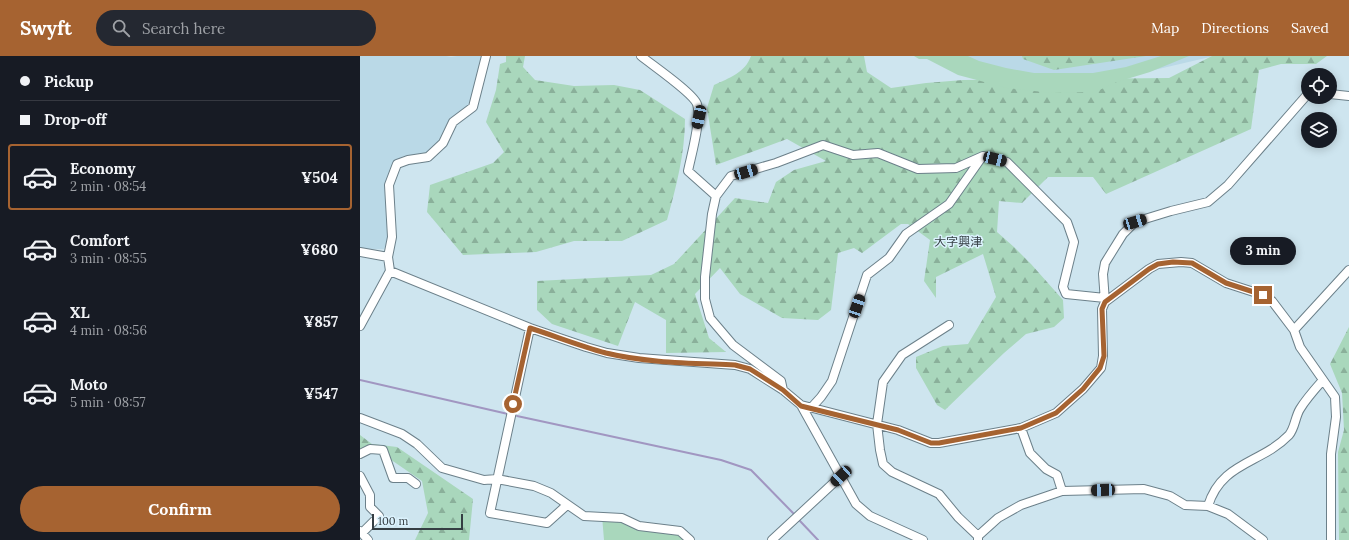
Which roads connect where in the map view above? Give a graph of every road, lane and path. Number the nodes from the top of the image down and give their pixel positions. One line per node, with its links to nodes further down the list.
1 (486, 56): 9 (street)
2 (641, 56): 7 (street)
3 (1337, 95): 4 (street)
4 (1349, 96)
5 (1301, 102): 12 (street)
6 (983, 156): 7 (street); 12 (street); 20 (street)
7 (716, 196): 18 (street)
8 (360, 252): 9 (street)
9 (388, 257): 11 (street)
10 (1349, 270): 16 (street)
11 (390, 271): 14 (street); 15 (street)
12 (1105, 300): 16 (street); 23 (street)
13 (949, 325): 22 (street)
14 (360, 326)
15 (530, 328): 18 (street); 27 (street)
16 (1294, 330): 17 (street)
17 (1322, 380): 31 (street); 39 (street)
18 (783, 390): 19 (street)
19 (801, 406): 20 (street); 26 (street)
20 (811, 408): 22 (street)
21 (360, 418): 27 (street)
22 (877, 424): 23 (street); 33 (street)
23 (1021, 428): 29 (street)
24 (360, 454): 28 (street)
25 (360, 476): 32 (street)
26 (841, 476): 36 (street); 37 (street)
27 (497, 479): 30 (street); 30 (street)
28 (416, 484)
29 (1062, 491): 31 (street); 33 (street)
30 (567, 505): 35 (street)
31 (1208, 506): 38 (street)
32 (361, 532): 34 (street)
33 (978, 538)
34 (368, 540)
35 (690, 540)
36 (772, 540)
37 (923, 540)
38 (1263, 540)
39 (1331, 540)

